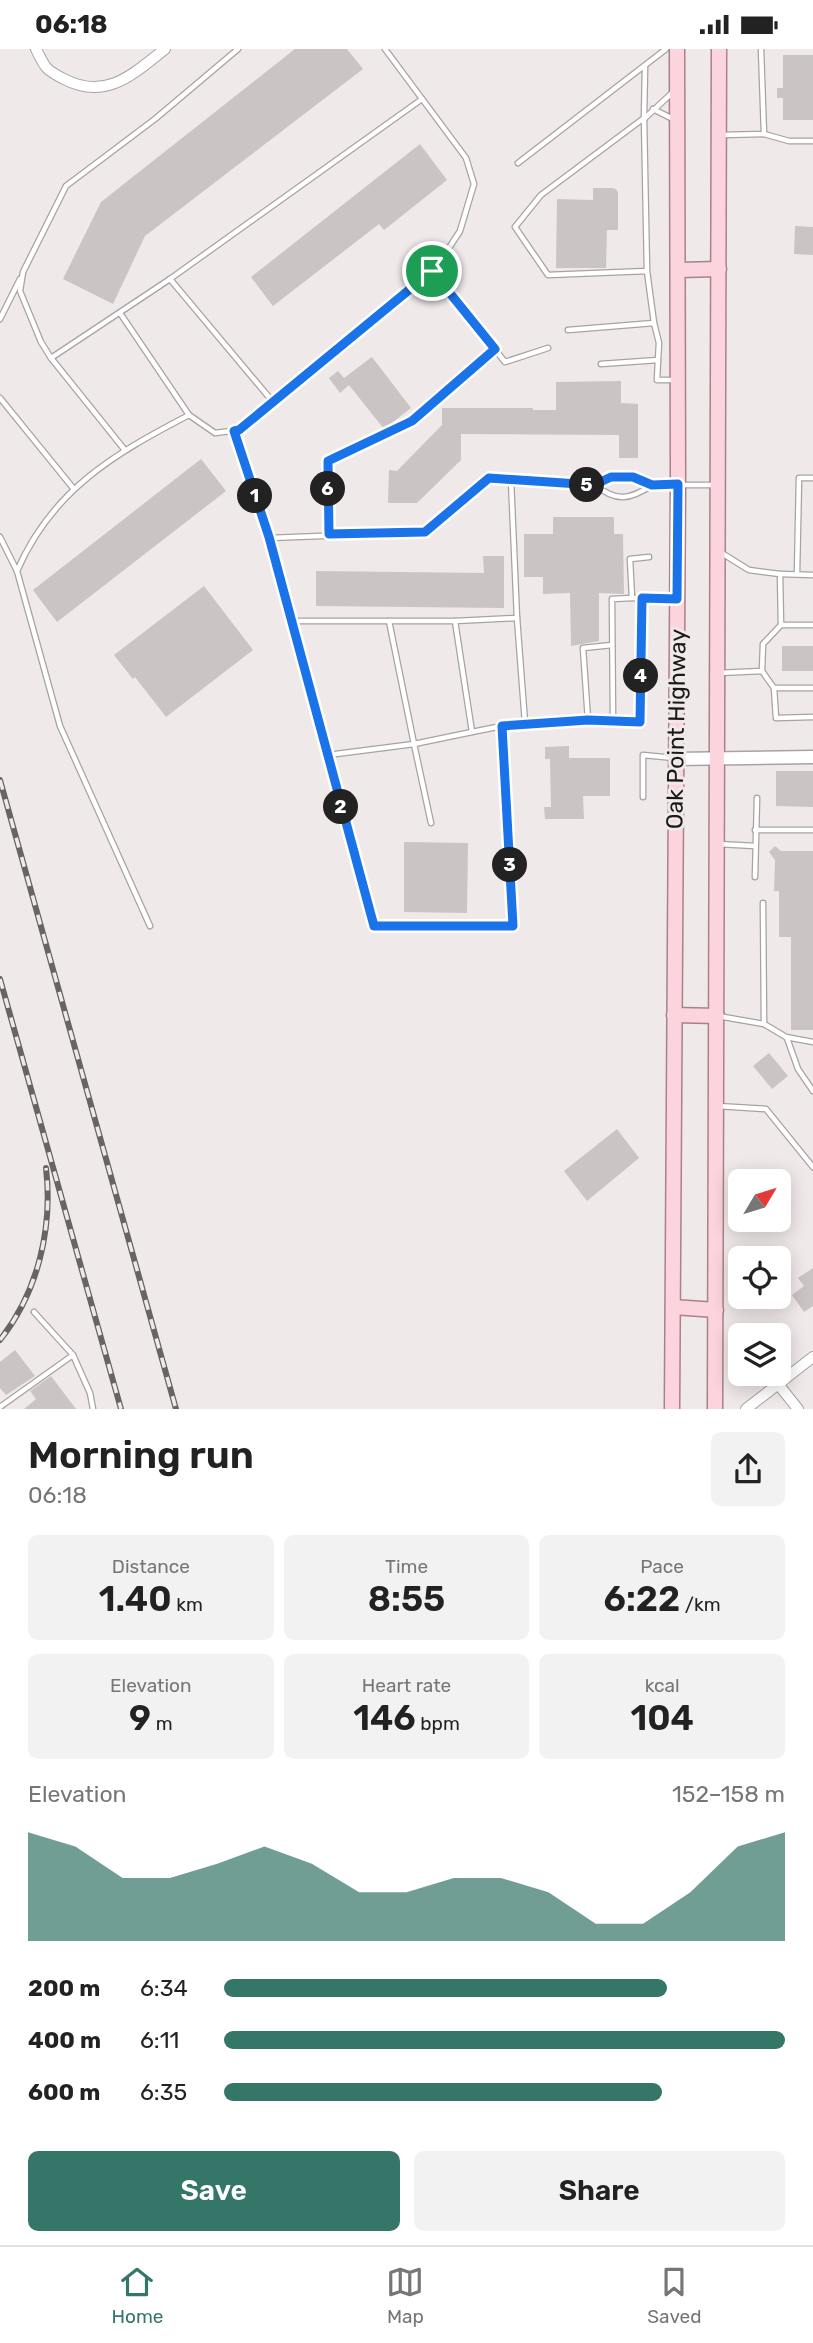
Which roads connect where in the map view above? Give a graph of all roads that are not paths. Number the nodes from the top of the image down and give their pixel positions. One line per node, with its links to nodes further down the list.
1 (36, 49): 2 (street)
2 (165, 49)
3 (238, 49): 23 (lane)
4 (385, 49): 11 (lane)
5 (666, 49): 9 (lane)
6 (677, 49): 10 (main road, Oak Point Highway)
7 (719, 49): 16 (main road, Oak Point Highway)
8 (761, 49): 15 (lane)
9 (645, 67): 13 (lane); 18 (lane)
10 (676, 89): 12 (lane); 14 (main road, Oak Point Highway)
11 (422, 99): 21 (lane); 24 (lane)
12 (653, 109): 13 (lane); 14 (lane)
13 (644, 118): 22 (lane); 22 (lane)
14 (675, 120): 20 (main road, Oak Point Highway)
15 (764, 134): 16 (lane); 17 (lane)
16 (719, 135): 19 (main road, Oak Point Highway)
17 (813, 141)
18 (518, 163)
19 (719, 269): 20 (main road); 45 (main road, Oak Point Highway)
20 (678, 270): 34 (main road, Oak Point Highway)
21 (432, 271): 30 (lane); 36 (lane)
22 (647, 271): 27 (lane)
23 (23, 272): 26 (lane); 31 (lane)
24 (170, 279): 25 (lane); 36 (lane)
25 (120, 313): 31 (lane); 37 (lane)
26 (0, 319)
27 (654, 323): 28 (lane); 32 (lane)
28 (568, 330)
29 (548, 348): 30 (lane)
30 (495, 349): 47 (lane)
31 (51, 358): 39 (lane)
32 (658, 360): 33 (lane); 34 (lane)
33 (601, 364)
34 (678, 379): 42 (main road, Oak Point Highway)
35 (0, 398): 46 (lane)
36 (273, 402): 38 (lane)
37 (189, 415): 38 (lane); 39 (lane)
38 (234, 431): 49 (lane)
39 (124, 449): 46 (lane)
40 (813, 478): 54 (lane)
41 (511, 479): 43 (lane); 47 (lane); 59 (lane)
42 (678, 484): 44 (lane); 45 (lane); 58 (main road, Oak Point Highway)
43 (594, 485): 44 (lane); 44 (lane)
44 (652, 485)
45 (718, 485): 50 (main road, Oak Point Highway)
46 (73, 488): 52 (lane)
47 (329, 534): 49 (lane)
48 (0, 537): 52 (lane)
49 (269, 537): 60 (lane)
50 (718, 552): 53 (lane); 67 (main road, Oak Point Highway)
51 (649, 557): 56 (lane)
52 (17, 571): 90 (lane)
53 (780, 573): 54 (lane); 63 (lane)
54 (797, 574): 55 (lane)
55 (813, 575)
56 (632, 598): 57 (lane); 65 (lane)
57 (642, 598): 58 (lane); 72 (lane)
58 (677, 599): 80 (main road, Oak Point Highway)
59 (517, 618): 62 (lane); 73 (lane)
60 (290, 621): 61 (lane); 77 (lane)
61 (388, 621): 62 (lane); 76 (lane)
62 (455, 621): 75 (lane)
63 (781, 625): 64 (lane); 66 (lane)
64 (813, 625)
65 (612, 645): 71 (lane); 72 (lane)
66 (762, 671): 67 (lane); 68 (lane)
67 (717, 673): 79 (main road, Oak Point Highway)
68 (774, 688): 69 (lane); 70 (lane)
69 (813, 688)
70 (813, 717)
71 (588, 720): 72 (lane); 73 (lane)
72 (613, 721)
73 (526, 723): 74 (lane)
74 (502, 726): 75 (lane); 77 (lane)
75 (472, 732): 76 (lane)
76 (414, 744): 77 (lane); 83 (lane)
77 (328, 755)
78 (813, 757): 79 (street)
79 (718, 758): 80 (street); 86 (main road, Oak Point Highway)
80 (675, 759): 81 (lane); 91 (main road, Oak Point Highway)
81 (643, 797)
82 (757, 799): 84 (lane)
83 (431, 823)
84 (755, 830): 85 (lane); 87 (lane)
85 (813, 830)
86 (717, 844): 87 (lane); 92 (main road, Oak Point Highway)
87 (755, 846): 88 (lane)
88 (755, 877)
89 (763, 903): 93 (lane)
90 (150, 926)
91 (674, 1015): 92 (main road); 99 (main road, Oak Point Highway)
92 (717, 1016): 93 (lane); 97 (main road, Oak Point Highway)
93 (764, 1024): 94 (lane)
94 (786, 1037): 95 (lane); 96 (lane)
95 (813, 1042)
96 (813, 1091)
97 (716, 1106): 98 (lane); 100 (main road, Oak Point Highway)
98 (813, 1167)
99 (673, 1307): 100 (main road); 109 (main road, Oak Point Highway)
100 (716, 1310): 110 (main road, Oak Point Highway)
101 (34, 1312): 102 (lane)
102 (73, 1355): 107 (lane); 108 (lane)
103 (813, 1357): 104 (street)
104 (791, 1374)
105 (775, 1386): 111 (street)
106 (780, 1386): 112 (street)
107 (0, 1407)
108 (93, 1409)
109 (672, 1409)
110 (715, 1409)
111 (746, 1409)
112 (798, 1409)

